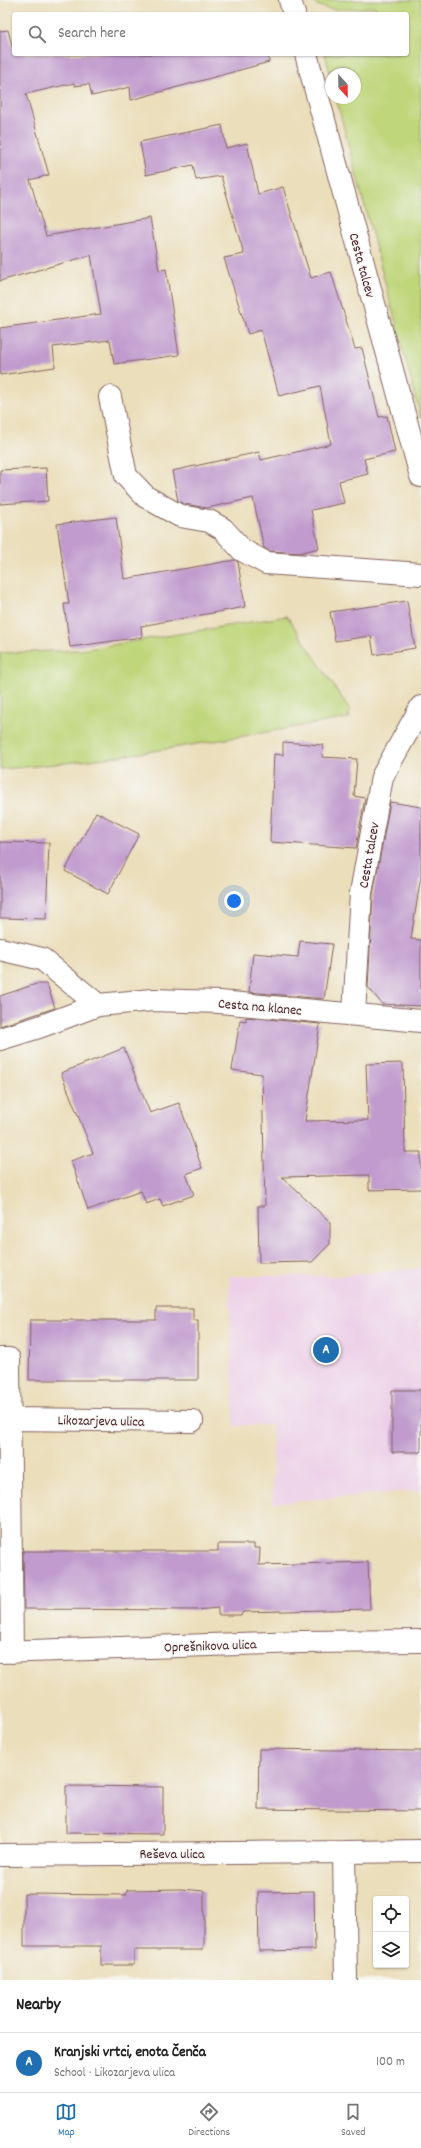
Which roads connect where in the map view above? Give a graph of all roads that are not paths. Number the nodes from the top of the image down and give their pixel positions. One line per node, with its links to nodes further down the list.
1 (290, 0): 2 (street)
2 (293, 12)
3 (307, 56): 5 (street, Cesta talcev)
4 (110, 397): 6 (street)
5 (421, 476)
6 (421, 574)
7 (421, 707): 10 (street, Cesta talcev)
8 (0, 949): 9 (street)
9 (98, 1005): 10 (street, Cesta na klanec); 12 (street, Cesta na klanec)
10 (354, 1014): 11 (street, Cesta na klanec)
11 (421, 1021)
12 (0, 1039)
13 (0, 1359): 14 (street)
14 (10, 1418): 15 (street, Likozarjeva ulica); 16 (street)
15 (192, 1421)
16 (5, 1476): 18 (street)
17 (421, 1641): 18 (street, Oprešnikova ulica)
18 (6, 1652)
19 (421, 1851): 20 (street, Reševa ulica)
20 (344, 1852): 21 (street, Reševa ulica); 22 (street)
21 (0, 1854)
22 (346, 1980)

